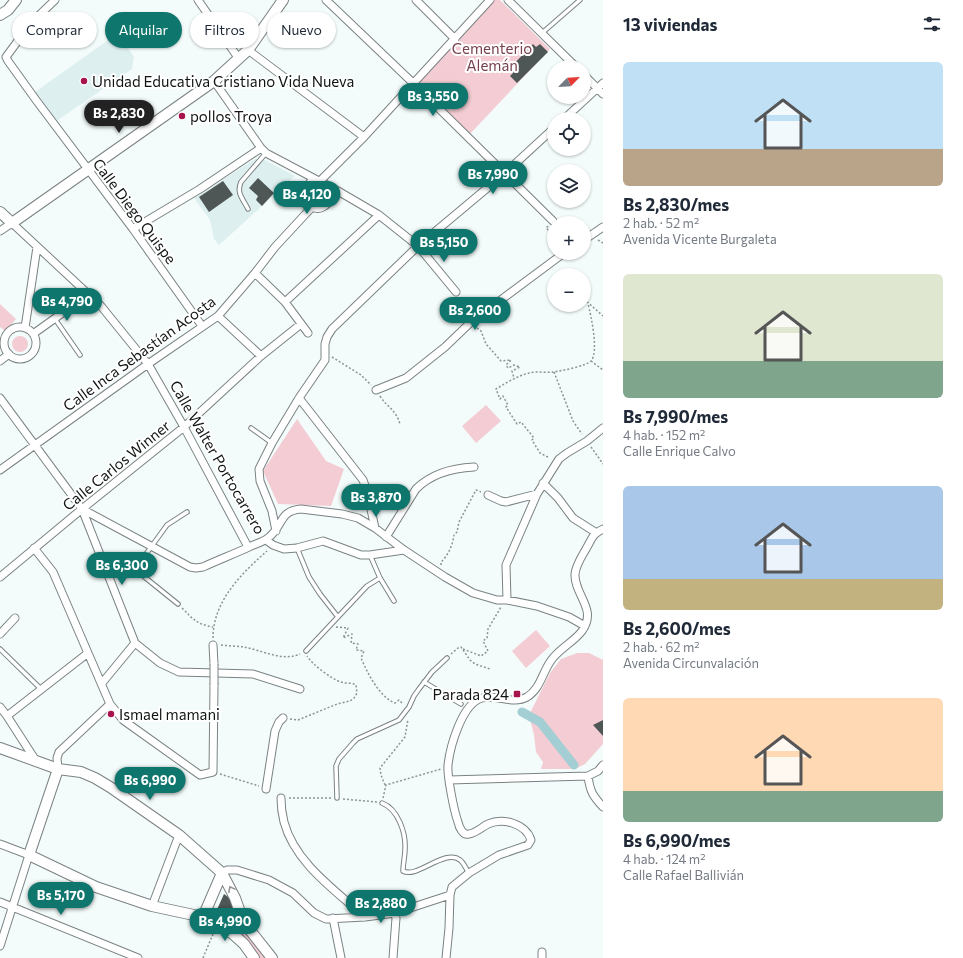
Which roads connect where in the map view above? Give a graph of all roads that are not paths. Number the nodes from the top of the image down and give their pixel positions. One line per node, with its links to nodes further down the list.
1 (16, 0): 10 (street)
2 (55, 0): 24 (street, Calle Diego Quispe)
3 (198, 0): 14 (street)
4 (283, 0): 13 (street)
5 (326, 0): 18 (street)
6 (416, 0): 12 (street)
7 (490, 0): 12 (street)
8 (508, 0): 11 (street)
9 (580, 0): 11 (lane)
10 (0, 15)
11 (542, 34): 15 (street)
12 (455, 39): 18 (street)
13 (248, 50): 14 (street); 22 (street)
14 (239, 59): 16 (street)
15 (569, 60)
16 (214, 81): 23 (street); 24 (street)
17 (591, 81): 19 (street)
18 (413, 83): 22 (street); 25 (street)
19 (601, 89): 20 (street)
20 (573, 112)
21 (547, 134): 25 (street)
22 (364, 137): 27 (street)
23 (264, 150): 26 (street); 30 (lane); 36 (street)
24 (87, 169): 34 (street); 36 (street, Calle Diego Quispe)
25 (504, 174): 33 (street); 39 (street)
26 (313, 178): 27 (street); 29 (street)
27 (320, 181): 28 (street)
28 (338, 191): 29 (street, Calle Inca Sebastían Acosta); 32 (street)
29 (312, 207): 42 (street, Calle Inca Sebastían Acosta)
30 (248, 209)
31 (0, 212): 34 (street, Calle Walter Portocarrero)
32 (378, 215): 39 (street); 45 (street)
33 (548, 216)
34 (12, 223): 37 (street); 40 (street, Calle Walter Portocarrero)
35 (603, 227): 38 (street)
36 (133, 230): 49 (street, Calle Diego Quispe)
37 (0, 231)
38 (591, 235)
39 (418, 246): 43 (street); 60 (street)
40 (37, 248): 44 (street, Calle Walter Portocarrero); 50 (street)
41 (555, 260): 58 (street)
42 (256, 273): 45 (street); 46 (street, Calle Inca Sebastían Acosta)
43 (456, 292)
44 (89, 294): 47 (street); 57 (street, Calle Walter Portocarrero)
45 (286, 302): 48 (street)
46 (218, 316): 49 (street, Calle Inca Sebastían Acosta); 55 (street)
47 (55, 319): 51 (street); 54 (lane)
48 (301, 324): 52 (street); 55 (street, Calle Carlos Winner)
49 (202, 326): 57 (street, Calle Inca Sebastían Acosta)
50 (25, 328): 51 (street); 53 (street)
51 (33, 334): 53 (street)
52 (308, 334)
53 (9, 354): 56 (street)
54 (80, 355)
55 (262, 356): 61 (street, Calle Carlos Winner)
56 (0, 361)
57 (148, 364): 61 (street, Calle Walter Portocarrero); 65 (street, Calle Inca Sebastían Acosta)
58 (376, 390)
59 (0, 398): 65 (street)
60 (299, 398): 64 (street); 73 (street)
61 (184, 427): 71 (street, Calle Carlos Winner); 80 (street, Calle Walter Portocarrero)
62 (251, 428): 64 (lane)
63 (603, 428): 68 (street)
64 (272, 443): 75 (street)
65 (34, 445): 67 (street, Calle Inca Sebastían Acosta); 71 (street)
66 (474, 468): 77 (street)
67 (0, 470)
68 (543, 483): 69 (street); 76 (street)
69 (537, 494): 70 (street); 87 (street)
70 (488, 495)
71 (82, 508): 79 (street); 81 (street, Calle Carlos Winner); 94 (street)
72 (187, 512): 79 (lane)
73 (375, 528): 75 (street, Calle Walter Portocarrero); 77 (street, Calle Walter Portocarrero)
74 (603, 529): 76 (street)
75 (276, 531): 78 (street, Calle Walter Portocarrero)
76 (595, 532): 92 (street)
77 (386, 536): 83 (street, Calle Walter Portocarrero)
78 (266, 540): 80 (street, Calle Walter Portocarrero); 82 (street)
79 (152, 546): 80 (street); 89 (lane)
80 (248, 547)
81 (34, 548): 85 (street, Calle Carlos Winner); 98 (street)
82 (297, 548): 84 (street); 90 (lane)
83 (404, 550): 84 (street); 87 (street, Calle Walter Portocarrero)
84 (370, 555): 86 (lane)
85 (0, 577)
86 (380, 578): 88 (lane); 90 (lane)
87 (507, 600): 92 (street, Calle Walter Portocarrero)
88 (394, 601)
89 (178, 604)
90 (338, 617): 97 (lane)
91 (15, 618): 93 (street)
92 (585, 626): 114 (street)
93 (0, 634)
94 (135, 643): 101 (street); 103 (street)
95 (213, 645): 104 (street, bridge)
96 (0, 650): 102 (lane)
97 (306, 651)
98 (88, 652): 101 (street); 102 (street)
99 (446, 658): 100 (lane)
100 (424, 682): 105 (lane); 117 (lane)
101 (102, 683): 104 (street)
102 (41, 689): 107 (street)
103 (300, 689)
104 (110, 704): 112 (street)
105 (461, 704)
106 (0, 707): 107 (street)
107 (7, 716): 110 (street)
108 (283, 718): 115 (street)
109 (0, 748): 110 (street)
110 (36, 761): 112 (street)
111 (603, 765): 113 (street)
112 (58, 768): 120 (street); 122 (street)
113 (588, 776): 114 (street); 119 (street)
114 (449, 780): 124 (street)
115 (266, 789)
116 (280, 798): 131 (street)
117 (337, 798)
118 (382, 803): 124 (lane)
119 (603, 807)
120 (179, 835): 123 (street); 127 (street)
121 (0, 844): 122 (street)
122 (29, 855): 127 (street); 128 (street)
123 (222, 873): 130 (street); 132 (street); 136 (street, one-way to 123)
124 (469, 873): 125 (street)
125 (450, 895): 129 (street); 139 (street)
126 (0, 902): 128 (street)
127 (152, 906): 130 (street)
128 (13, 908): 133 (street); 135 (street)
129 (395, 913): 131 (street); 138 (street)
130 (204, 917): 134 (street)
131 (365, 917): 132 (street)
132 (333, 918): 137 (street)
133 (0, 946)
134 (252, 956)
135 (138, 958)
136 (272, 958)
137 (343, 958)
138 (393, 958)
139 (446, 958)

